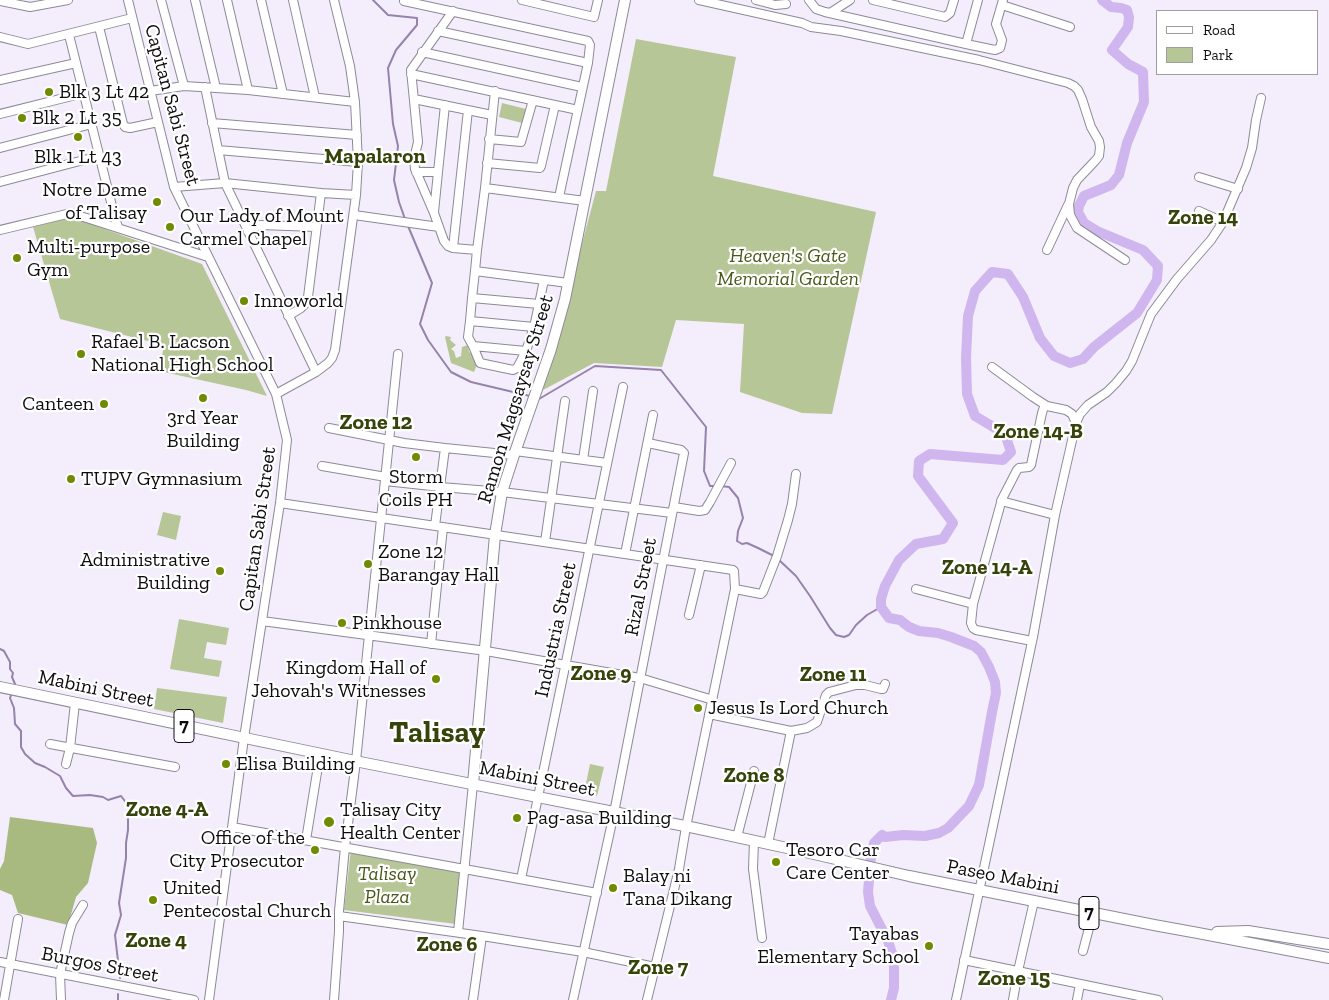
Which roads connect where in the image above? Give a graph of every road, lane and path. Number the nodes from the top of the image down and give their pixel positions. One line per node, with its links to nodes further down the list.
1 (68, 0): 19 (street)
2 (128, 0): 26 (street, Capitan Sabi Street)
3 (161, 0): 39 (street)
4 (194, 0): 42 (street)
5 (228, 0): 43 (street)
6 (261, 0): 47 (street)
7 (293, 0): 48 (street)
8 (334, 0): 52 (street)
9 (526, 0): 25 (street)
10 (598, 0): 25 (street)
11 (625, 0): 80 (main road, Ramon Magsaysay Street)
12 (699, 0): 81 (street)
13 (756, 0): 22 (street)
14 (809, 0): 24 (street)
15 (850, 0): 24 (street)
16 (873, 0): 17 (street)
17 (954, 0)
18 (978, 0): 33 (street)
19 (0, 1)
20 (404, 1): 23 (street)
21 (1003, 2): 29 (street); 33 (street)
22 (786, 4)
23 (453, 11): 30 (street); 36 (street)
24 (830, 13): 33 (street)
25 (594, 17): 27 (street)
26 (132, 18): 28 (street); 44 (street, Capitan Sabi Street)
27 (592, 25)
28 (99, 27): 31 (street); 59 (street)
29 (1070, 27)
30 (438, 31): 34 (street); 36 (street)
31 (69, 35): 32 (street); 35 (street)
32 (0, 37)
33 (966, 44)
34 (422, 52): 37 (street); 41 (street)
35 (76, 62): 38 (street); 46 (street)
36 (588, 63): 41 (street)
37 (411, 74): 45 (street); 50 (street)
38 (0, 80)
39 (184, 86): 40 (street); 44 (street)
40 (205, 87): 42 (street); 60 (street)
41 (582, 87): 56 (street)
42 (216, 88): 43 (street)
43 (248, 90): 47 (street)
44 (150, 91): 59 (street, Capitan Sabi Street)
45 (495, 91): 51 (street); 58 (street)
46 (84, 93): 57 (street); 61 (street)
47 (283, 94): 48 (street)
48 (315, 98): 52 (street)
49 (1261, 98): 76 (street)
50 (414, 99): 53 (street); 69 (street)
51 (533, 100): 54 (street); 63 (street)
52 (355, 102): 62 (street)
53 (445, 105): 55 (street); 70 (street)
54 (555, 105): 56 (street); 68 (street)
55 (468, 110): 58 (street); 93 (street)
56 (578, 110): 79 (street)
57 (0, 114)
58 (492, 115): 63 (street)
59 (158, 122): 74 (street, Capitan Sabi Street)
60 (212, 123): 62 (street); 65 (street)
61 (92, 124): 64 (street); 66 (street)
62 (357, 135): 67 (street)
63 (489, 139): 68 (street)
64 (0, 148)
65 (218, 150): 67 (street); 73 (street)
66 (99, 156): 72 (street); 86 (street)
67 (358, 162): 78 (street)
68 (487, 163): 75 (street)
69 (416, 172): 70 (street); 83 (street)
70 (438, 172): 83 (street)
71 (1199, 177): 76 (street)
72 (0, 182)
73 (225, 184): 74 (street); 77 (street); 91 (street)
74 (174, 187): 87 (street, Capitan Sabi Street)
75 (485, 188): 79 (street); 94 (street)
76 (1238, 189): 85 (street)
77 (321, 193): 78 (street); 88 (street)
78 (356, 195): 84 (street)
79 (559, 197): 80 (street)
80 (585, 201): 100 (main road, Ramon Magsaysay Street)
81 (1069, 204): 95 (street); 97 (street)
82 (1199, 211): 85 (street)
83 (434, 213): 89 (street)
84 (354, 215): 89 (street); 110 (street)
85 (1223, 222): 117 (street)
86 (118, 227): 90 (street); 92 (street)
87 (193, 227): 92 (street); 96 (street, Capitan Sabi Street)
88 (316, 227): 91 (street); 103 (street)
89 (439, 227): 93 (street)
90 (0, 230)
91 (248, 232): 103 (street)
92 (178, 247): 96 (street)
93 (453, 248): 94 (street)
94 (477, 250): 98 (street)
95 (1047, 250)
96 (208, 257): 113 (street, Capitan Sabi Street)
97 (1125, 260)
98 (475, 272): 99 (street); 101 (street)
99 (544, 280): 100 (street); 102 (street)
100 (568, 283): 122 (main road, Ramon Magsaysay Street)
101 (472, 298): 102 (street); 104 (street)
102 (539, 304): 105 (street)
103 (288, 316): 110 (street)
104 (470, 322): 105 (street); 106 (street)
105 (534, 327): 107 (street)
106 (473, 346): 107 (street); 107 (street)
107 (526, 351)
108 (398, 354): 119 (street)
109 (992, 367): 115 (street)
110 (316, 372): 113 (street)
111 (623, 387): 125 (street, Industria Street)
112 (593, 391): 124 (street)
113 (276, 394): 134 (street, Capitan Sabi Street)
114 (565, 401): 123 (street)
115 (1047, 406): 117 (street); 133 (street)
116 (653, 415): 120 (street)
117 (1076, 423): 138 (street)
118 (329, 428): 119 (street)
119 (389, 440): 121 (street); 129 (street)
120 (648, 443): 136 (street); 137 (street, Rizal Street)
121 (445, 448): 122 (street); 130 (street)
122 (515, 453): 123 (street); 131 (main road, Ramon Magsaysay Street)
123 (557, 456): 124 (street); 132 (street)
124 (583, 460): 125 (street)
125 (607, 463): 135 (street, Industria Street)
126 (731, 463): 137 (street)
127 (322, 466): 129 (street)
128 (796, 474): 148 (street)
129 (385, 479): 130 (street); 139 (street)
130 (441, 487): 131 (street); 140 (street)
131 (502, 492): 132 (street); 141 (main road, Ramon Magsaysay Street)
132 (551, 498): 135 (street); 142 (street)
133 (1001, 502): 138 (street); 149 (street)
134 (280, 503): 139 (street); 151 (street, Capitan Sabi Street)
135 (599, 504): 136 (street); 143 (street, Industria Street)
136 (635, 508): 137 (street); 144 (street)
137 (673, 510): 145 (street, Rizal Street)
138 (1055, 515): 153 (street)
139 (381, 518): 140 (street); 152 (street)
140 (439, 527): 141 (street); 154 (street)
141 (495, 535): 142 (street); 155 (main road, Ramon Magsaysay Street)
142 (544, 542): 143 (street)
143 (589, 549): 144 (street); 156 (street, Industria Street)
144 (625, 554): 145 (street)
145 (663, 560): 146 (street); 157 (street, Rizal Street)
146 (701, 565): 148 (street); 150 (street)
147 (916, 588): 149 (street)
148 (735, 589): 160 (street)
149 (973, 604): 153 (street)
150 (689, 615)
151 (262, 622): 152 (street); 164 (street, Capitan Sabi Street)
152 (369, 636): 154 (street); 168 (street)
153 (1032, 641): 185 (street)
154 (431, 644): 155 (street)
155 (486, 651): 156 (street); 172 (main road, Ramon Magsaysay Street)
156 (566, 665): 157 (street); 173 (street, Industria Street)
157 (640, 678): 160 (street); 174 (street, Rizal Street)
158 (886, 684): 163 (street)
159 (0, 687): 161 (main road, Mabini Street / 7)
160 (713, 700): 162 (street)
161 (75, 703): 164 (main road, Mabini Street / 7); 166 (street)
162 (709, 714): 163 (street); 176 (street)
163 (791, 731): 180 (street)
164 (244, 738): 167 (main road, Mabini Street / 7); 175 (street, Capitan Sabi Street)
165 (50, 744): 166 (street)
166 (70, 748): 169 (street); 170 (street)
167 (320, 754): 168 (main road, Mabini Street / 7); 178 (street)
168 (356, 761): 172 (main road, Mabini Street / 7); 181 (street)
169 (66, 764)
170 (175, 767)
171 (754, 771): 177 (street)
172 (473, 784): 173 (main road, Mabini Street / 7); 183 (street, Ramon Magsaysay Street)
173 (538, 798): 174 (main road, Mabini Street / 7); 184 (street, Industria Street)
174 (614, 813): 176 (main road, Mabini Street / 7); 186 (street, Rizal Street)
175 (232, 827): 178 (street); 211 (street, Capitan Sabi Street)
176 (686, 827): 177 (main road, Mabini Street / 7); 203 (street)
177 (738, 837): 179 (main road, Mabini Street / 7)
178 (306, 840): 181 (street)
179 (754, 841): 180 (main road, Mabini Street / 7); 195 (street)
180 (768, 844): 182 (main road, Mabini Street / 7)
181 (345, 847): 183 (street); 190 (street)
182 (860, 866): 185 (main road, Paseo Mabini / 7)
183 (465, 869): 184 (street); 192 (street, Ramon Magsaysay Street)
184 (521, 879): 186 (street)
185 (980, 891): 187 (main road, Paseo Mabini / 7); 200 (street)
186 (597, 893): 198 (street, Rizal Street)
187 (1034, 901): 189 (main road, Paseo Mabini / 7); 204 (street)
188 (83, 905): 205 (street)
189 (1093, 914): 193 (main road, Paseo Mabini / 7); 197 (street)
190 (339, 916): 192 (street); 212 (street)
191 (18, 918): 202 (street)
192 (458, 932): 194 (street)
193 (1198, 932): 196 (main road, Paseo Mabini / 7); 199 (main road, Paseo Mabini / 7)
194 (482, 936): 198 (street); 213 (street)
195 (762, 938)
196 (1329, 944)
197 (1083, 951)
198 (584, 952): 203 (street); 214 (street, Rizal Street)
199 (1329, 958)
200 (964, 960): 204 (street); 216 (street)
201 (0, 962): 202 (street, Burgos Street)
202 (10, 964): 205 (street, Burgos Street); 208 (street)
203 (654, 967): 215 (street)
204 (1018, 971): 206 (street); 217 (street)
205 (60, 974): 209 (street); 210 (street, Burgos Street)
206 (1080, 984): 207 (street); 218 (street)
207 (1146, 999): 219 (street)
208 (4, 1000)
209 (62, 1000)
210 (194, 1000)
211 (209, 1000)
212 (334, 1000)
213 (473, 1000)
214 (573, 1000)
215 (647, 1000)
216 (956, 1000)
217 (1013, 1000)
218 (1077, 1000)
219 (1158, 1000)

